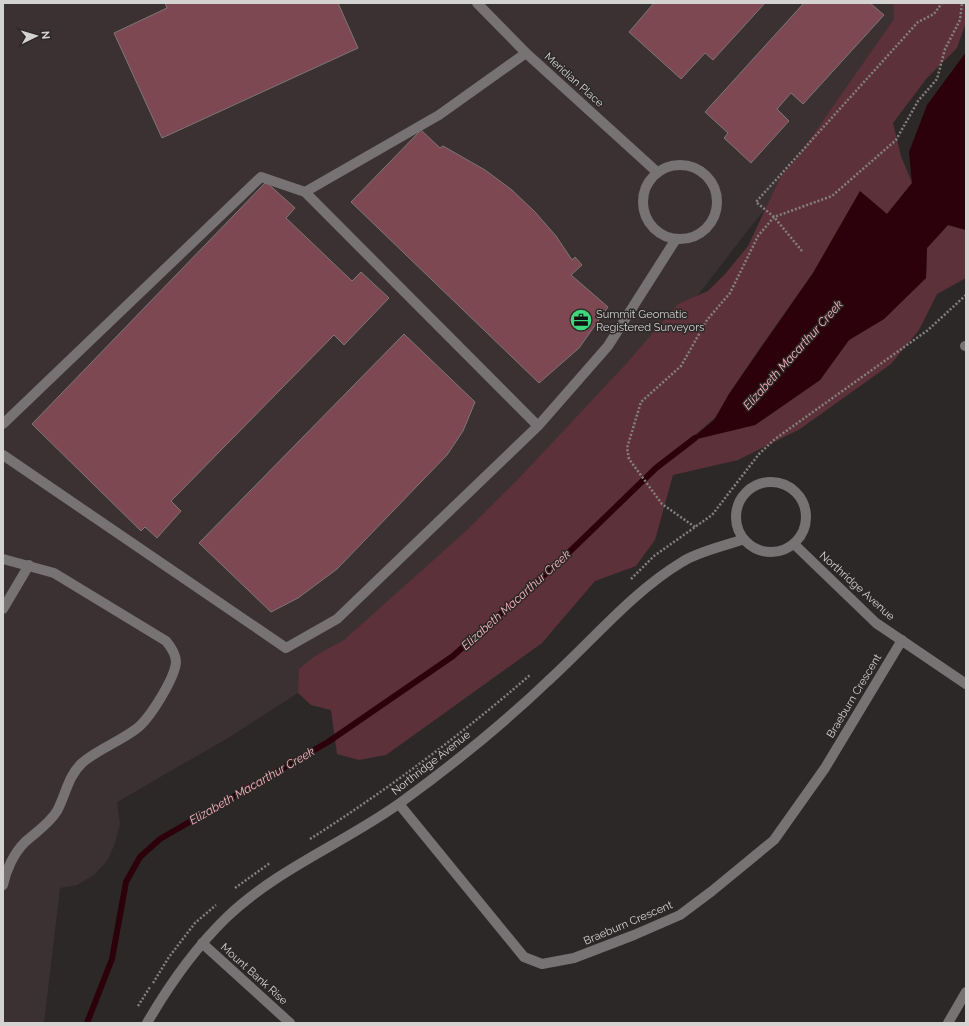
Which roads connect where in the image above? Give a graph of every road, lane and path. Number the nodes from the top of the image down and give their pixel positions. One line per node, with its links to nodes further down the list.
1 (477, 3): 4 (street, Meridian Place)
2 (942, 3): 7 (path)
3 (962, 3): 7 (path)
4 (526, 53): 5 (street, Meridian Place); 6 (street)
5 (657, 172): 8 (street); 8 (street)
6 (305, 192): 11 (street); 12 (street)
7 (774, 217): 9 (path); 14 (path)
8 (676, 239): 12 (street)
9 (802, 251)
10 (966, 295): 14 (path)
11 (3, 424)
12 (538, 426): 13 (street)
13 (3, 455)
14 (695, 527): 19 (path)
15 (744, 539): 16 (street); 16 (street); 24 (street, Northridge Avenue)
16 (794, 544): 21 (street, Northridge Avenue)
17 (3, 559): 18 (street)
18 (29, 565): 20 (street); 27 (street)
19 (627, 584)
20 (3, 609)
21 (902, 640): 23 (street, Northridge Avenue); 24 (street, Braeburn Crescent)
22 (535, 671): 25 (path)
23 (966, 684)
24 (399, 804): 30 (street, Northridge Avenue)
25 (304, 843)
26 (274, 861): 28 (path)
27 (3, 885)
28 (231, 892)
29 (220, 902): 32 (path)
30 (202, 943): 33 (street, Northridge Avenue); 34 (street, Mount Bank Rise)
31 (966, 992): 35 (street)
32 (135, 1012)
33 (147, 1023)
34 (290, 1023)
35 (948, 1023)

